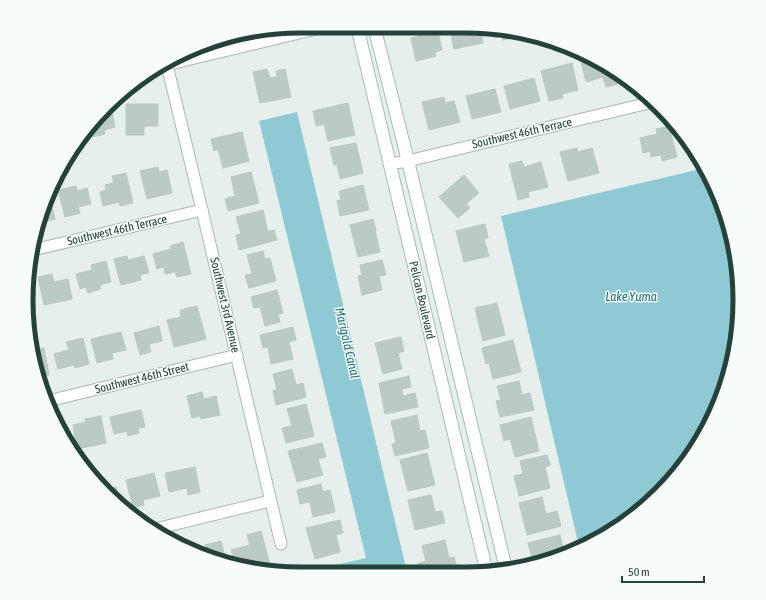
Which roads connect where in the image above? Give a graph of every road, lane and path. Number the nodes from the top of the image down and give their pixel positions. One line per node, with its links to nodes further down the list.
1 (298, 33): 4 (street)
2 (359, 33): 8 (street, Pelican Boulevard)
3 (376, 33): 7 (street, Pelican Boulevard)
4 (182, 61)
5 (163, 71): 9 (street, Southwest 3rd Avenue)
6 (647, 104): 7 (street, Southwest 46th Terrace)
7 (408, 161): 8 (street, Southwest 46th Terrace); 16 (street, Pelican Boulevard)
8 (389, 164): 17 (street, Pelican Boulevard)
9 (202, 210): 10 (street, Southwest 46th Terrace); 11 (street, Southwest 3rd Avenue)
10 (38, 249)
11 (237, 355): 12 (street, Southwest 46th Street); 13 (street, Southwest 3rd Avenue)
12 (52, 400)
13 (270, 501): 14 (street); 15 (street, Southwest 3rd Avenue)
14 (161, 528)
15 (281, 544)
16 (505, 564)
17 (485, 566)

